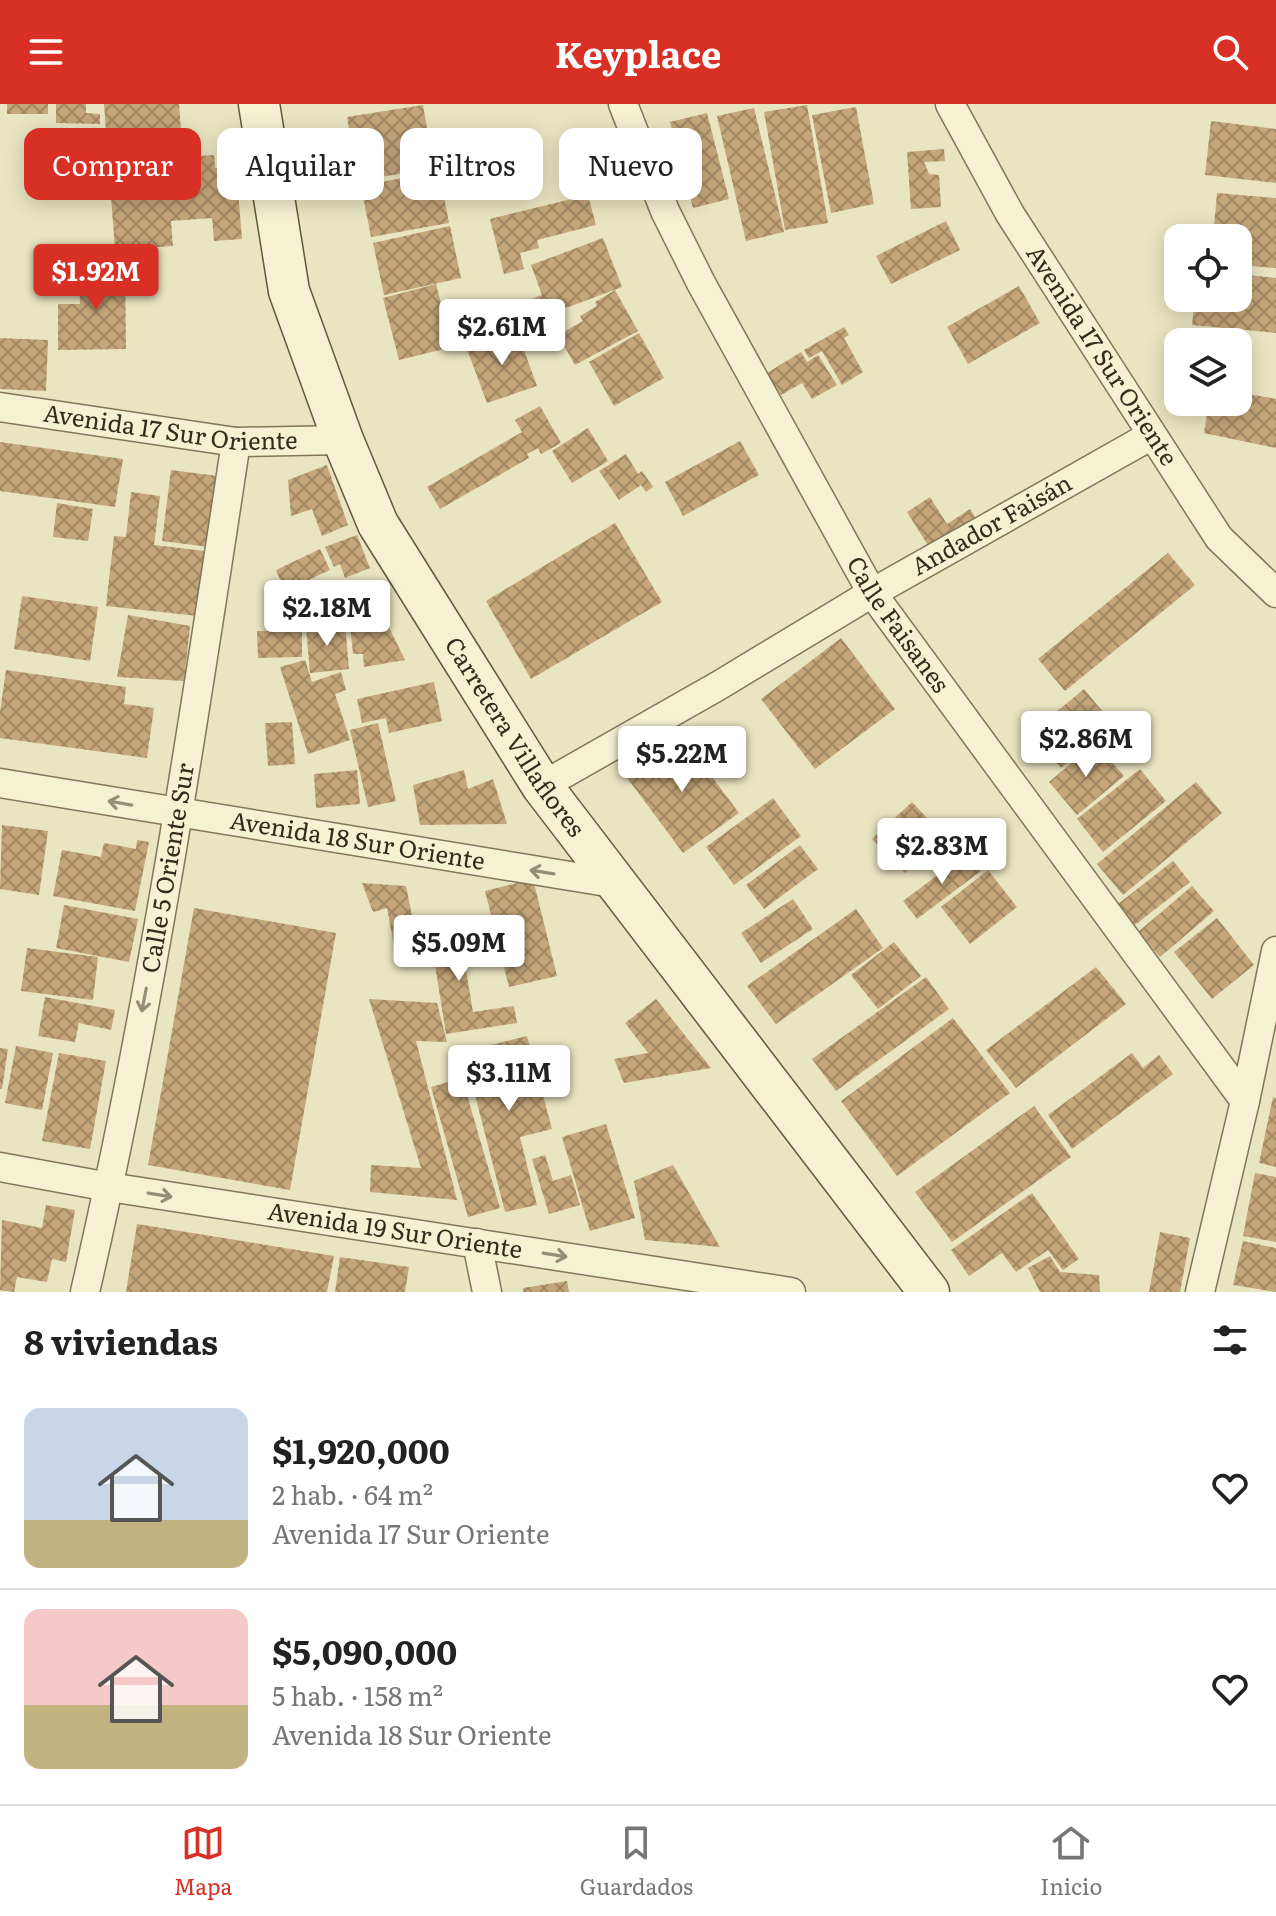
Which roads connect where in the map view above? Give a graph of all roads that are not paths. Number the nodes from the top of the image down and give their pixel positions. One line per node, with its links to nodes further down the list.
1 (259, 104): 6 (main road, Carretera Villaflores)
2 (623, 104): 8 (street, Calle Faisanes)
3 (950, 104): 5 (street, Avenida 17 Sur Oriente)
4 (0, 407): 7 (street, Avenida 17 Sur Oriente)
5 (1152, 435): 8 (street, Andador Faisán); 9 (street, Avenida 17 Sur Oriente)
6 (343, 440): 7 (street, Avenida 17 Sur Oriente); 11 (main road, Carretera Villaflores)
7 (236, 442): 12 (street, Calle 5 Oriente Sur)
8 (872, 593): 11 (street, Andador Faisán); 15 (street, Calle Faisanes)
9 (1276, 593)
10 (0, 783): 12 (street, Avenida 18 Sur Oriente, one-way to 10)
11 (542, 786): 13 (main road, Carretera Villaflores)
12 (179, 814): 13 (street, Avenida 18 Sur Oriente, one-way to 12); 17 (street, Calle 5 Oriente Sur, one-way to 17)
13 (619, 884): 22 (main road, Carretera Villaflores)
14 (1276, 951): 15 (street)
15 (1245, 1101): 23 (street)
16 (0, 1167): 17 (street, Avenida 19 Sur Oriente)
17 (109, 1187): 18 (street, Avenida 19 Sur Oriente, one-way to 18); 19 (street, Calle 5 Oriente Sur)
18 (477, 1243): 20 (street); 21 (street, Avenida 19 Sur Oriente, one-way to 21)
19 (85, 1292)
20 (487, 1292)
21 (791, 1292)
22 (929, 1292)
23 (1200, 1292)

